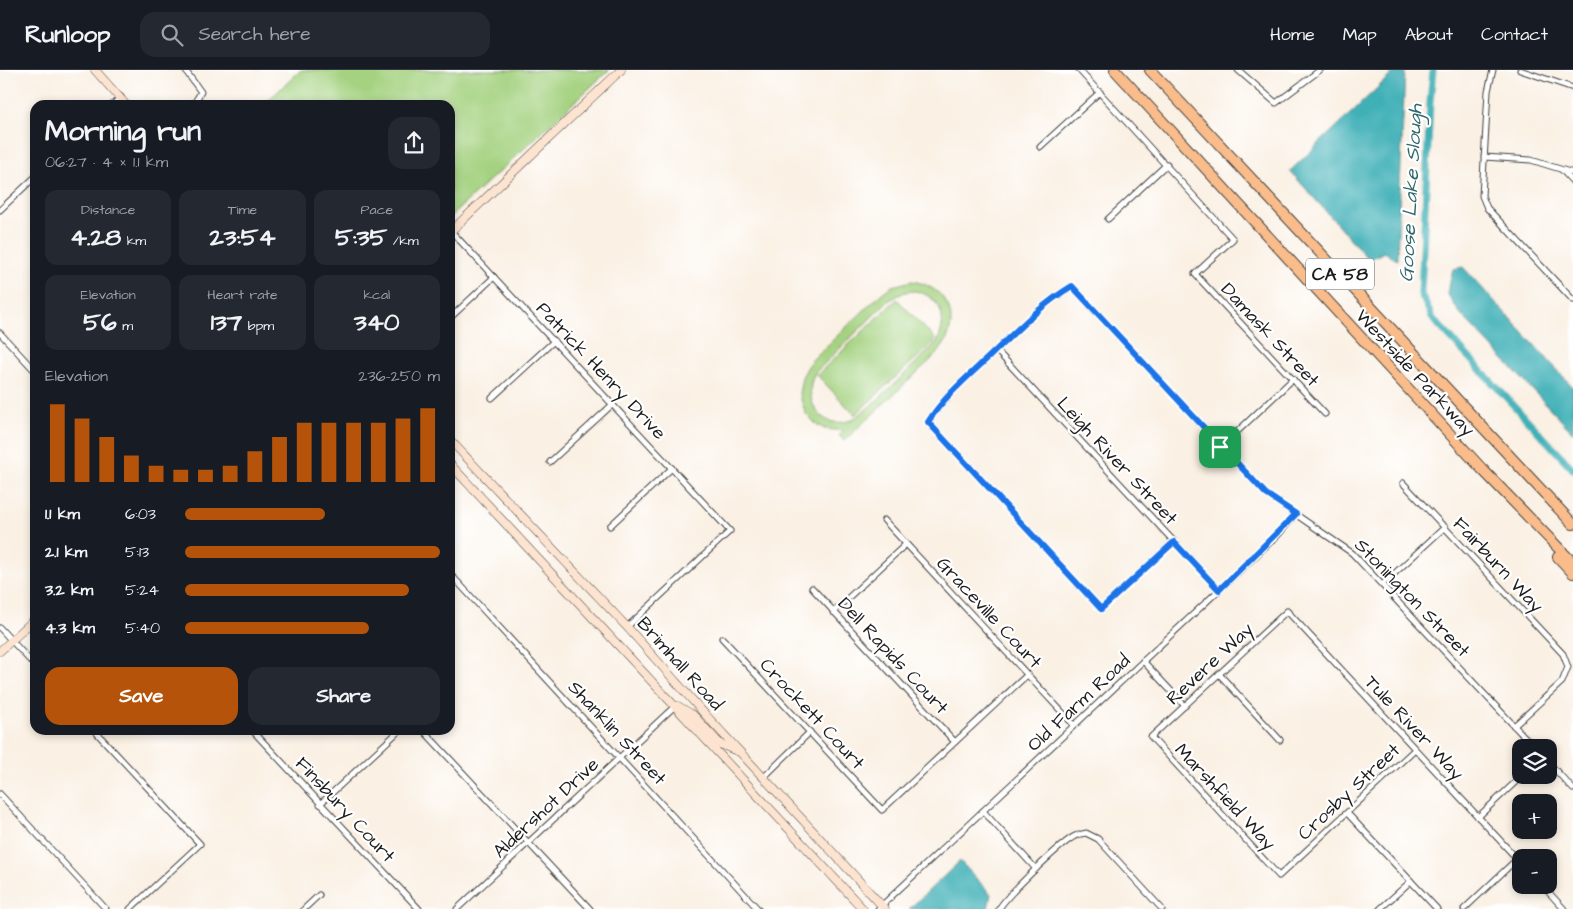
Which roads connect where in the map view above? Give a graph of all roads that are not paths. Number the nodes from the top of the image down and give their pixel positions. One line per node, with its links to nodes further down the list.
1 (95, 70): 13 (street)
2 (185, 70): 17 (street)
3 (622, 70): 27 (street)
4 (1079, 70): 12 (street)
5 (1115, 70): 45 (highway, Westside Parkway / CA 58)
6 (1150, 70): 46 (highway, Westside Parkway / CA 58)
7 (1238, 70): 8 (street)
8 (1320, 70)
9 (1493, 70): 19 (street)
10 (1520, 70): 11 (street)
11 (1573, 88)
12 (1100, 92): 18 (street); 20 (street)
13 (121, 97): 14 (street); 15 (street); 16 (street)
14 (118, 100)
15 (123, 100)
16 (125, 100)
17 (196, 100)
18 (1040, 147)
19 (1484, 157): 21 (street); 30 (street)
20 (1167, 164): 26 (street); 36 (street, Damask Street)
21 (1562, 169): 22 (street); 24 (street)
22 (1573, 173)
23 (30, 182): 25 (street)
24 (1573, 182)
25 (0, 210)
26 (1108, 219)
27 (455, 227)
28 (455, 235): 29 (street, Patrick Henry Drive)
29 (494, 277): 31 (street); 33 (street, Patrick Henry Drive)
30 (1573, 300)
31 (455, 313)
32 (0, 333): 35 (street)
33 (554, 341): 37 (street); 38 (street, Patrick Henry Drive)
34 (996, 350): 41 (street, Stonington Street); 54 (street, Leigh River Street); 54 (street)
35 (30, 366)
36 (1293, 379): 39 (street, Damask Street); 41 (street)
37 (492, 398)
38 (613, 404): 42 (street); 43 (street, Patrick Henry Drive)
39 (1325, 414)
40 (455, 445): 65 (street, Brimhall Road)
41 (1220, 447): 48 (street, Stonington Street)
42 (550, 462)
43 (672, 468): 52 (street); 65 (street, Patrick Henry Drive)
44 (455, 469): 74 (street, Brimhall Road)
45 (1482, 469): 56 (highway, Westside Parkway / CA 58); 57 (highway)
46 (1530, 477): 49 (highway); 51 (highway, Westside Parkway / CA 58)
47 (1403, 483): 53 (street, Fairburn Way)
48 (1296, 514): 59 (street, Stonington Street); 61 (street, Old Farm Road)
49 (1573, 518)
50 (884, 520): 55 (street, Graceville Court)
51 (1573, 524)
52 (610, 526)
53 (1445, 527): 59 (street); 77 (street, Fairburn Way)
54 (1174, 542): 61 (street, Leigh River Street)
55 (906, 544): 63 (street); 73 (street, Graceville Court)
56 (1573, 563)
57 (1573, 573)
58 (455, 583): 89 (street, Shanklin Street)
59 (1383, 584): 77 (street, Stonington Street)
60 (812, 588): 63 (street, Dell Rapids Court)
61 (1219, 590): 71 (street, Old Farm Road)
62 (1287, 611): 72 (street, Revere Way); 87 (street, Tule River Way)
63 (834, 612): 86 (street, Dell Rapids Court)
64 (30, 623): 68 (street)
65 (627, 627): 88 (street, Brimhall Road)
66 (0, 628): 68 (street)
67 (722, 638): 78 (street, Crockett Court)
68 (11, 640): 69 (street); 70 (street)
69 (0, 651)
70 (30, 661)
71 (1143, 661): 75 (street); 76 (street, Old Farm Road)
72 (1219, 674): 75 (street, Revere Way); 85 (street)
73 (1028, 675): 76 (street, Graceville Court); 86 (street)
74 (675, 706): 88 (street); 89 (street, Aldershot Drive); 115 (street, Brimhall Road)
75 (1185, 706): 83 (street, Revere Way)
76 (1074, 725): 96 (street, Old Farm Road)
77 (1514, 726): 84 (street, Stonington Street)
78 (810, 732): 86 (street, Crockett Court); 91 (street)
79 (99, 735): 109 (street)
80 (257, 735): 95 (street, Finsbury Court)
81 (395, 735): 95 (street)
82 (428, 735): 99 (street)
83 (1151, 738): 103 (street, Marshfield Way)
84 (1526, 739)
85 (1280, 740)
86 (955, 742)
87 (1416, 749): 97 (street, Crosby Street); 98 (street, Tule River Way)
88 (739, 752): 91 (street, Brimhall Road)
89 (620, 757): 99 (street, Aldershot Drive); 114 (street, Shanklin Street)
90 (1557, 771): 93 (street)
91 (763, 778): 107 (street, Brimhall Road)
92 (1513, 784): 98 (street)
93 (1573, 787)
94 (0, 794): 108 (street)
95 (320, 804): 111 (street, Finsbury Court)
96 (983, 811): 102 (street); 107 (street, Old Farm Road)
97 (1347, 812): 103 (street, Crosby Street); 104 (street)
98 (1478, 817): 100 (street, Tule River Way)
99 (528, 842): 112 (street, Aldershot Drive); 113 (street)
100 (1512, 853)
101 (1512, 867): 120 (street)
102 (1036, 869): 116 (street); 117 (street)
103 (1279, 876)
104 (1411, 881): 118 (street); 119 (street)
105 (1550, 894): 121 (street)
106 (319, 895): 110 (street)
107 (882, 908)
108 (106, 909)
109 (130, 909)
110 (304, 909)
111 (418, 909)
112 (457, 909)
113 (590, 909)
114 (758, 909)
115 (863, 909)
116 (999, 909)
117 (1162, 909)
118 (1380, 909)
119 (1437, 909)
120 (1464, 909)
121 (1564, 909)

